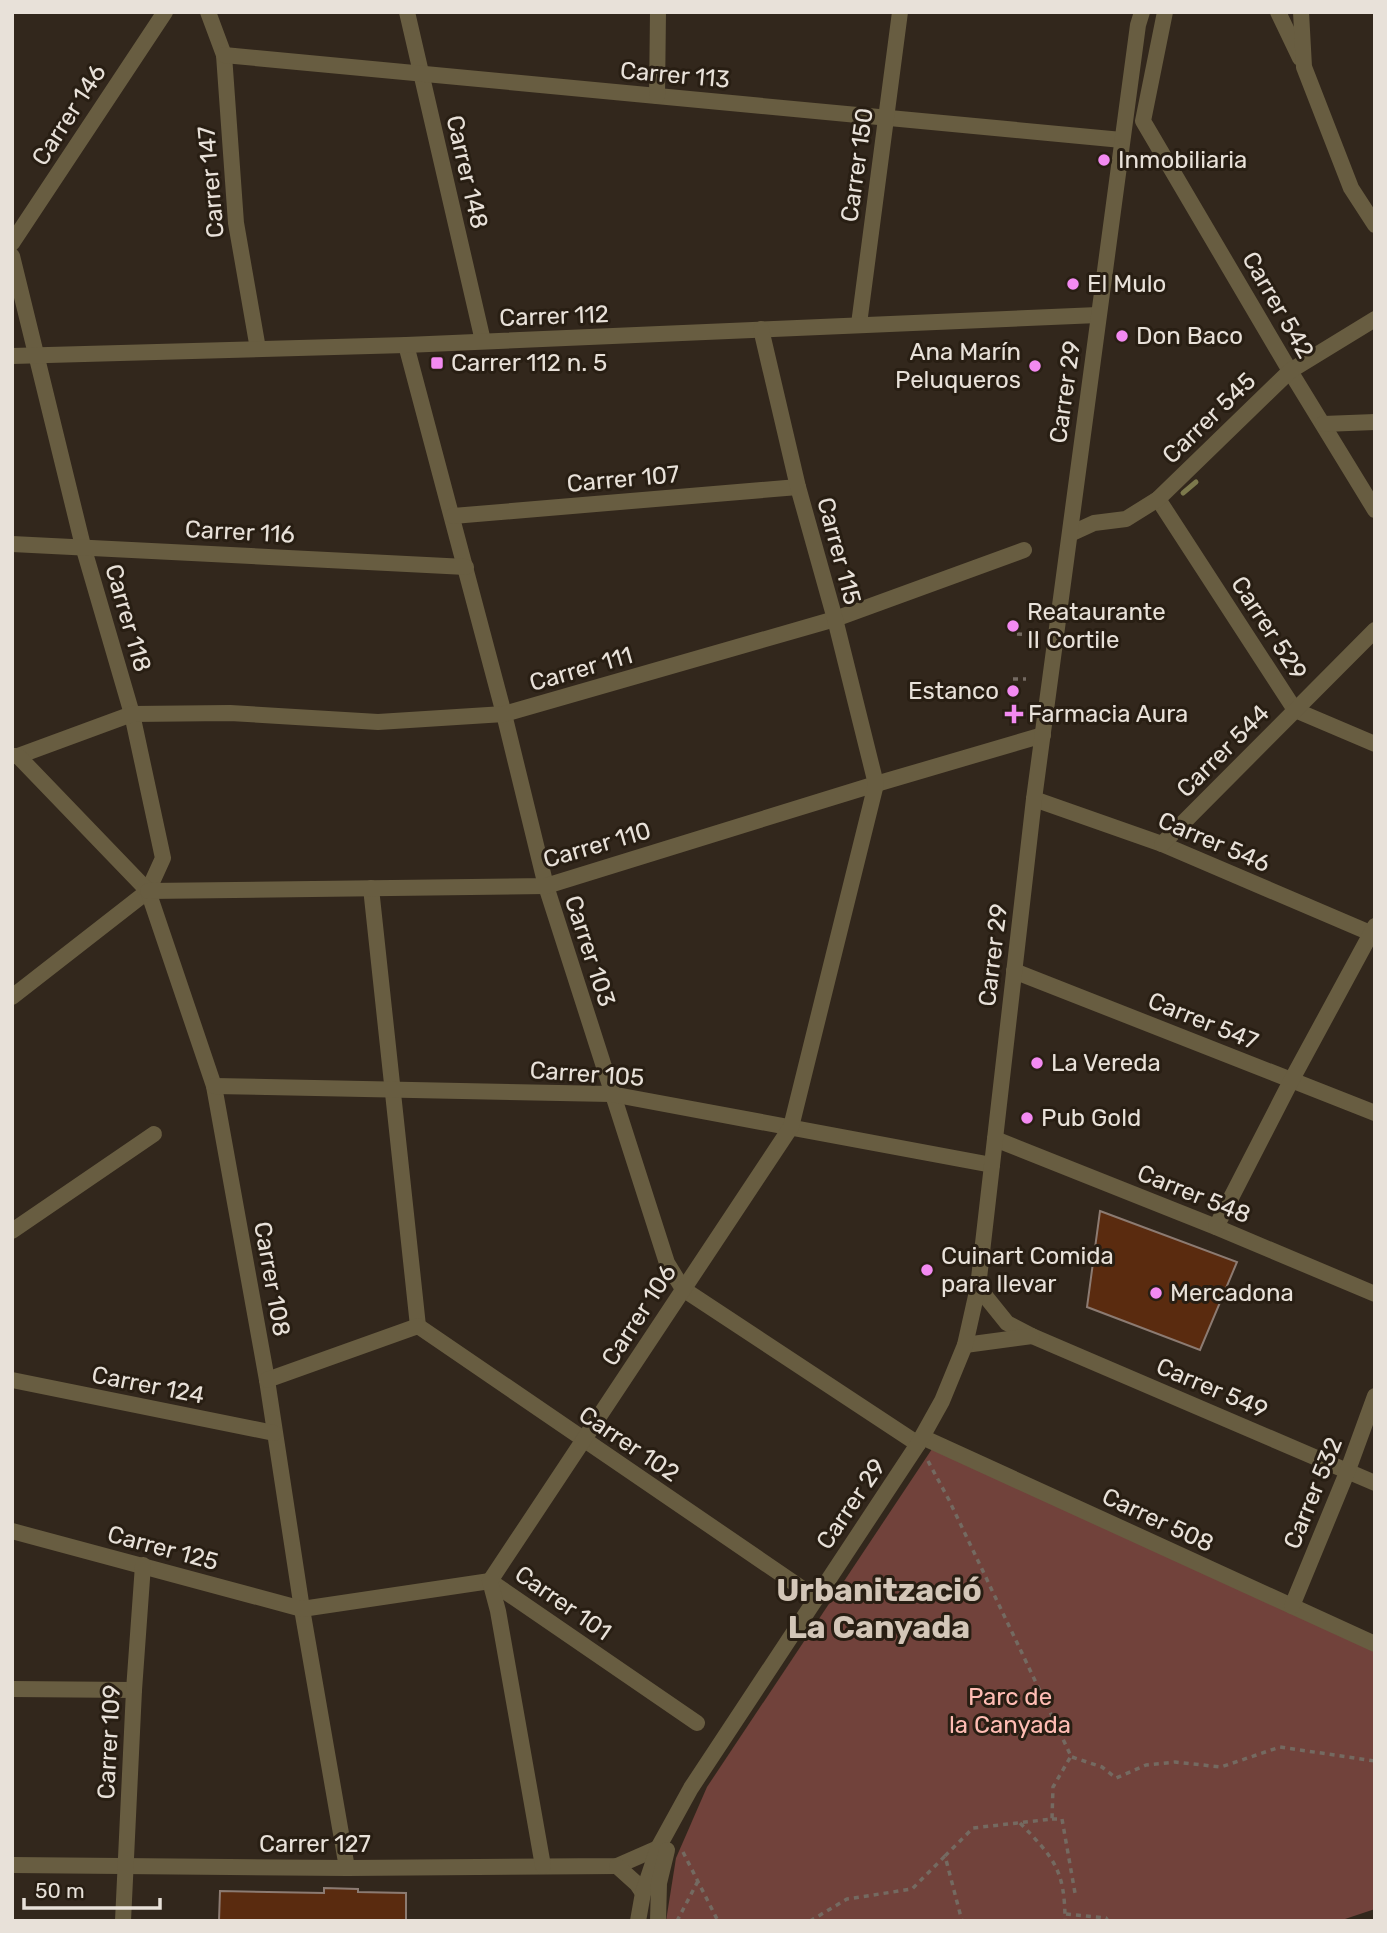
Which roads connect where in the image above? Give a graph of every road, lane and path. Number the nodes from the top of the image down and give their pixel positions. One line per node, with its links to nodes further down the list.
1 (165, 12): 17 (street, Carrer 146)
2 (208, 12): 10 (street, Carrer 147)
3 (407, 12): 12 (street, Carrer 148)
4 (657, 12): 13 (street)
5 (900, 12): 14 (street, Carrer 150)
6 (1142, 12): 15 (street, Carrer 29)
7 (1165, 12): 28 (street, Carrer 542)
8 (1279, 12): 11 (street)
9 (1301, 12): 11 (street)
10 (224, 55): 12 (street, Carrer 113); 25 (street, Carrer 147)
11 (1304, 67): 16 (street)
12 (421, 74): 13 (street, Carrer 113); 23 (street, Carrer 148)
13 (657, 96): 14 (street, Carrer 113)
14 (887, 118): 15 (street, Carrer 113); 21 (street, Carrer 150)
15 (1122, 140): 19 (street, Carrer 29)
16 (1375, 225)
17 (12, 243)
18 (12, 256): 26 (street, Carrer 118)
19 (1098, 315): 21 (street, Carrer 112); 35 (street, Carrer 29)
20 (1375, 319): 28 (street, Carrer 545)
21 (859, 324): 22 (street, Carrer 112)
22 (761, 329): 23 (street, Carrer 112); 31 (street, Carrer 115)
23 (483, 341): 24 (street, Carrer 112)
24 (406, 345): 25 (street, Carrer 112); 34 (street, Carrer 103)
25 (258, 349): 26 (street, Carrer 112)
26 (35, 355): 27 (street, Carrer 112); 37 (street, Carrer 118)
27 (12, 356)
28 (1290, 371): 30 (street, Carrer 542); 32 (street, Carrer 545)
29 (1375, 422): 30 (street)
30 (1323, 424): 33 (street, Carrer 542)
31 (798, 487): 34 (street, Carrer 107); 40 (street, Carrer 115)
32 (1158, 499): 35 (street, Carrer 545); 46 (street, Carrer 529)
33 (1375, 510)
34 (453, 516): 39 (street, Carrer 103)
35 (1070, 534): 49 (street, Carrer 29)
36 (12, 544): 37 (street, Carrer 116)
37 (83, 546): 39 (street, Carrer 116); 48 (street, Carrer 118)
38 (1024, 550): 40 (street, Carrer 111)
39 (466, 567): 47 (street, Carrer 103)
40 (835, 619): 47 (street, Carrer 111); 52 (street, Carrer 115)
41 (1375, 630): 46 (street, Carrer 544)
42 (1017, 634): 43 (path)
43 (1032, 635)
44 (1013, 679): 45 (path)
45 (1026, 679)
46 (1296, 710): 50 (street, Carrer 529); 54 (street, Carrer 544)
47 (504, 714): 48 (street, Carrer 111); 55 (street, Carrer 103)
48 (132, 715): 51 (street, Carrer 111); 57 (street, Carrer 118)
49 (1043, 735): 52 (street, Carrer 110); 53 (street, Carrer 29)
50 (1375, 744)
51 (15, 756): 57 (street, Carrer 108)
52 (876, 784): 55 (street, Carrer 110); 66 (street, Carrer 106)
53 (1034, 799): 54 (street, Carrer 546); 59 (street, Carrer 29)
54 (1162, 844): 58 (street, Carrer 546)
55 (546, 886): 56 (street, Carrer 110); 64 (street, Carrer 103)
56 (371, 888): 57 (street, Carrer 110); 63 (street)
57 (148, 891): 60 (street); 62 (street, Carrer 108)
58 (1373, 932): 61 (street)
59 (1014, 971): 61 (street, Carrer 547); 68 (street, Carrer 29)
60 (12, 997)
61 (1291, 1080): 65 (street, Carrer 547); 70 (street)
62 (214, 1086): 63 (street, Carrer 105); 79 (street, Carrer 108)
63 (393, 1088): 64 (street, Carrer 105); 75 (street)
64 (611, 1094): 66 (street, Carrer 105); 73 (street, Carrer 103)
65 (1375, 1113)
66 (791, 1127): 69 (street, Carrer 105); 73 (street, Carrer 106)
67 (154, 1134): 71 (street)
68 (995, 1139): 69 (street, Carrer 29); 70 (street, Carrer 548)
69 (992, 1165): 72 (street, Carrer 29)
70 (1216, 1227): 74 (street, Carrer 548)
71 (12, 1231)
72 (978, 1287): 76 (street, Carrer 549); 77 (street, Carrer 29)
73 (683, 1289): 82 (street, Carrer 103); 83 (street, Carrer 106)
74 (1375, 1294)
75 (418, 1326): 79 (street); 83 (street, Carrer 102)
76 (1032, 1336): 77 (street); 84 (street, Carrer 549)
77 (965, 1345): 82 (street, Carrer 29)
78 (12, 1380): 81 (street, Carrer 124)
79 (267, 1380): 81 (street, Carrer 108)
80 (1375, 1396): 84 (street, Carrer 532)
81 (274, 1433): 91 (street, Carrer 108)
82 (920, 1440): 89 (street, Carrer 29); 90 (street, Carrer 508); 96 (path)
83 (584, 1441): 88 (street, Carrer 106); 89 (street, Carrer 102)
84 (1348, 1470): 85 (street, Carrer 549); 90 (street, Carrer 532)
85 (1375, 1483)
86 (12, 1531): 87 (street, Carrer 125)
87 (143, 1565): 91 (street, Carrer 125); 94 (street, Carrer 109)
88 (490, 1581): 91 (street, Carrer 101); 95 (street, Carrer 101); 106 (street)
89 (816, 1598): 100 (street, Carrer 29)
90 (1292, 1606): 92 (street, Carrer 508)
91 (303, 1609): 108 (street, Carrer 108)
92 (1375, 1644)
93 (12, 1689): 94 (street)
94 (134, 1690): 104 (street, Carrer 109)
95 (697, 1723)
96 (1071, 1756): 97 (path); 98 (path)
97 (1375, 1761)
98 (1052, 1819): 99 (path); 111 (path)
99 (1020, 1823): 103 (path); 112 (path)
100 (673, 1824): 101 (street, Carrer 29); 115 (street, Carrer 29)
101 (658, 1847): 107 (street, Carrer 127); 110 (street, Carrer 29)
102 (680, 1847): 109 (path)
103 (945, 1856): 118 (path); 119 (path)
104 (125, 1864): 105 (street, Carrer 127); 108 (street, Carrer 127); 113 (street, Carrer 109)
105 (12, 1865)
106 (543, 1866): 107 (street, Carrer 127); 108 (street, Carrer 127)
107 (617, 1866): 110 (street)
108 (347, 1868)
109 (698, 1881): 116 (path); 117 (path)
110 (643, 1893): 114 (street, Carrer 29)
111 (1075, 1893)
112 (1065, 1914): 120 (path); 121 (path)
113 (123, 1921)
114 (638, 1921)
115 (658, 1921)
116 (677, 1921)
117 (718, 1921)
118 (810, 1921)
119 (962, 1921)
120 (1065, 1921)
121 (1108, 1921)

